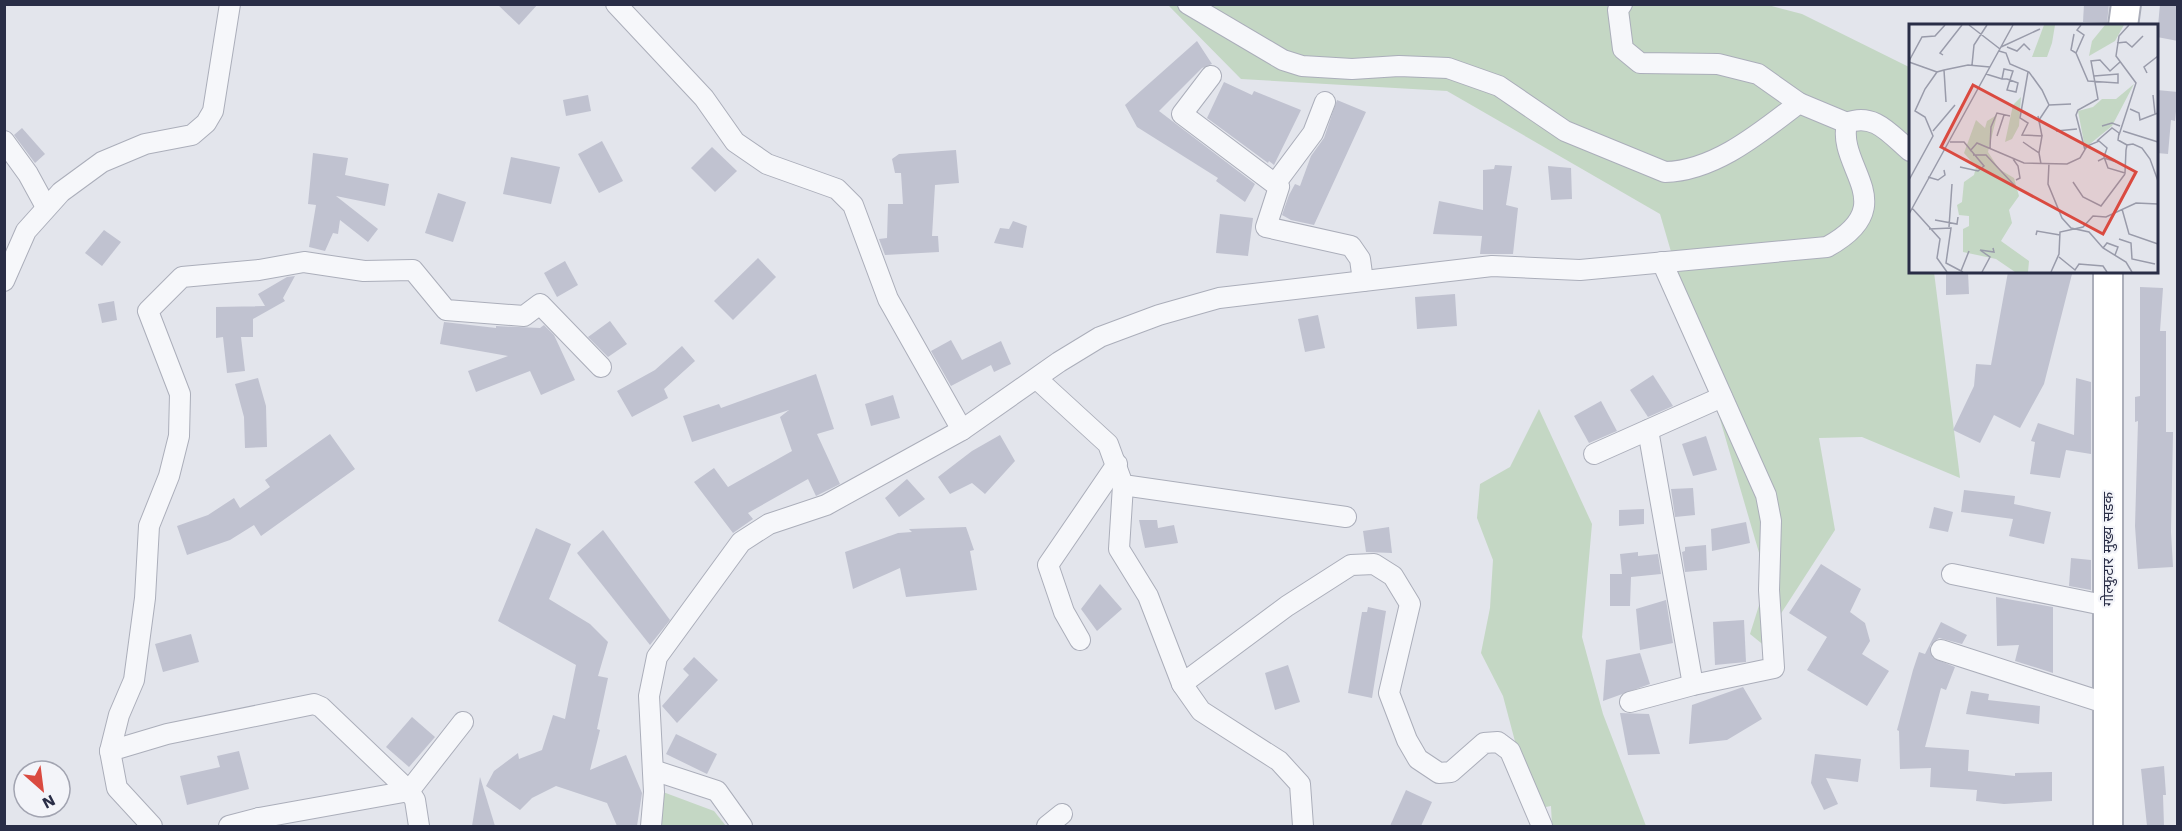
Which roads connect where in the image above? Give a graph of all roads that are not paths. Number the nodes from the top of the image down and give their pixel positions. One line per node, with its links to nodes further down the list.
1 (230, 4): 14 (street)
2 (616, 4): 22 (street)
3 (1188, 4): 9 (street)
4 (1622, 4): 9 (street)
5 (2126, 4): 6 (main road)
6 (2123, 24)
7 (1211, 76): 13 (street)
8 (1325, 102): 13 (street)
9 (1799, 103): 10 (street)
10 (1847, 123): 12 (street); 15 (street)
11 (4, 141): 14 (street)
12 (1909, 149)
13 (1275, 184): 18 (street)
14 (46, 207): 17 (street)
15 (1662, 262): 18 (street); 21 (street)
16 (2108, 273): 29 (main road, गोल्फुटार मुख्य सडक)
17 (4, 281)
18 (1363, 281): 20 (street)
19 (601, 367): 37 (street)
20 (1037, 379): 22 (street); 25 (street)
21 (1722, 397): 23 (street); 33 (street)
22 (962, 430): 38 (street)
23 (1648, 430): 24 (street); 33 (street)
24 (1594, 454)
25 (1117, 464): 26 (street); 30 (street)
26 (1123, 485): 27 (street); 32 (street)
27 (1346, 517)
28 (1952, 574): 29 (street)
29 (2108, 606): 35 (main road, गोल्फुटार मुख्य सडक)
30 (1080, 640)
31 (1941, 650): 35 (street)
32 (1182, 684): 46 (street); 47 (street)
33 (1693, 685): 34 (street)
34 (1630, 702)
35 (2108, 704): 48 (main road, गोल्फुटार मुख्य सडक)
36 (463, 722): 39 (street)
37 (110, 751): 39 (street); 41 (street)
38 (653, 770): 44 (street); 45 (street)
39 (409, 791): 40 (street); 43 (street)
40 (261, 822): 42 (street)
41 (152, 826)
42 (229, 826)
43 (419, 826)
44 (651, 826)
45 (742, 826)
46 (1303, 826)
47 (1542, 826)
48 (2108, 826)

